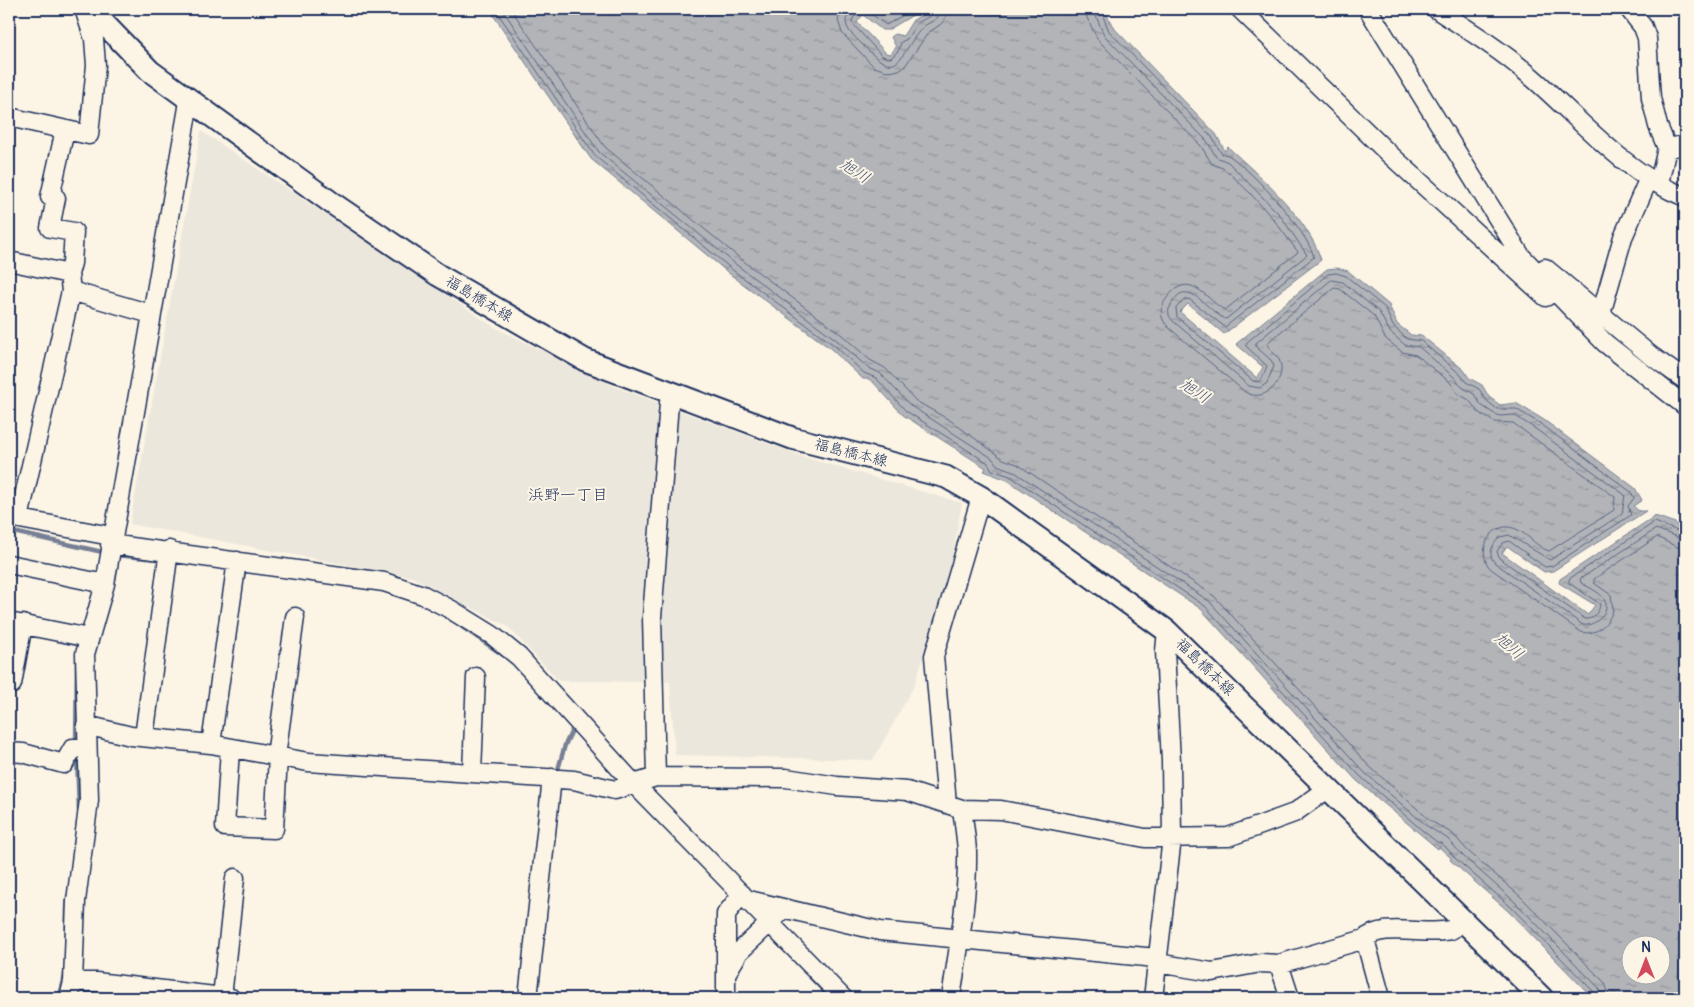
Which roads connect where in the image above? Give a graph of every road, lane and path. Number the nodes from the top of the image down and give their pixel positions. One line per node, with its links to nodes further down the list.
1 (84, 9): 9 (street)
2 (90, 9): 7 (main road, 福島橋本線)
3 (1240, 9): 17 (street)
4 (1368, 9): 14 (street)
5 (1436, 9): 12 (street)
6 (1629, 9): 11 (street)
7 (189, 102): 18 (street); 21 (main road, 福島橋本線)
8 (9, 117): 9 (street)
9 (65, 130): 16 (street)
10 (1685, 145): 11 (street)
11 (1667, 148): 12 (street)
12 (1654, 181): 13 (street); 19 (street)
13 (1685, 197)
14 (1510, 239): 17 (street); 19 (street)
15 (9, 261): 16 (street)
16 (70, 283): 18 (street); 24 (street)
17 (1572, 309): 22 (street)
18 (151, 314): 25 (street)
19 (1601, 314): 20 (street)
20 (1685, 380)
21 (670, 391): 23 (main road, 福島橋本線); 44 (street)
22 (1685, 406)
23 (981, 497): 32 (main road, 福島橋本線); 48 (street)
24 (14, 518): 25 (street)
25 (110, 546): 26 (street); 29 (street)
26 (168, 556): 28 (street); 37 (street)
27 (9, 564): 29 (street)
28 (236, 566): 38 (street); 46 (street)
29 (100, 583): 33 (street)
30 (295, 617): 42 (street)
31 (16, 623): 33 (street); 34 (street)
32 (1167, 631): 47 (main road, 福島橋本線); 49 (street)
33 (83, 637): 36 (street)
34 (11, 673)
35 (476, 677): 43 (street)
36 (86, 725): 37 (street); 39 (street)
37 (144, 737): 38 (street)
38 (211, 744): 40 (street)
39 (80, 748): 41 (street); 60 (street)
40 (230, 749): 42 (street); 42 (street)
41 (9, 752)
42 (277, 757): 43 (street)
43 (472, 772): 45 (street)
44 (656, 777): 46 (street); 48 (street)
45 (552, 778): 46 (street); 63 (street)
46 (628, 786): 51 (street)
47 (1329, 788): 49 (street); 53 (main road, 福島橋本線)
48 (954, 806): 49 (street); 56 (street)
49 (1172, 838): 57 (street)
50 (235, 878): 62 (street)
51 (741, 898): 52 (street); 54 (street); 59 (street)
52 (783, 910): 54 (street); 56 (street)
53 (1462, 920): 55 (street); 61 (main road, 福島橋本線)
54 (766, 926): 59 (street); 65 (street)
55 (1365, 939): 58 (street); 69 (street)
56 (960, 943): 57 (street); 66 (street)
57 (1157, 961): 58 (street); 67 (street)
58 (1279, 964): 68 (street)
59 (727, 973): 64 (street)
60 (71, 990): 62 (street)
61 (1538, 996)
62 (226, 998)
63 (528, 998)
64 (726, 998)
65 (843, 998)
66 (951, 998)
67 (1153, 998)
68 (1290, 998)
69 (1381, 998)

